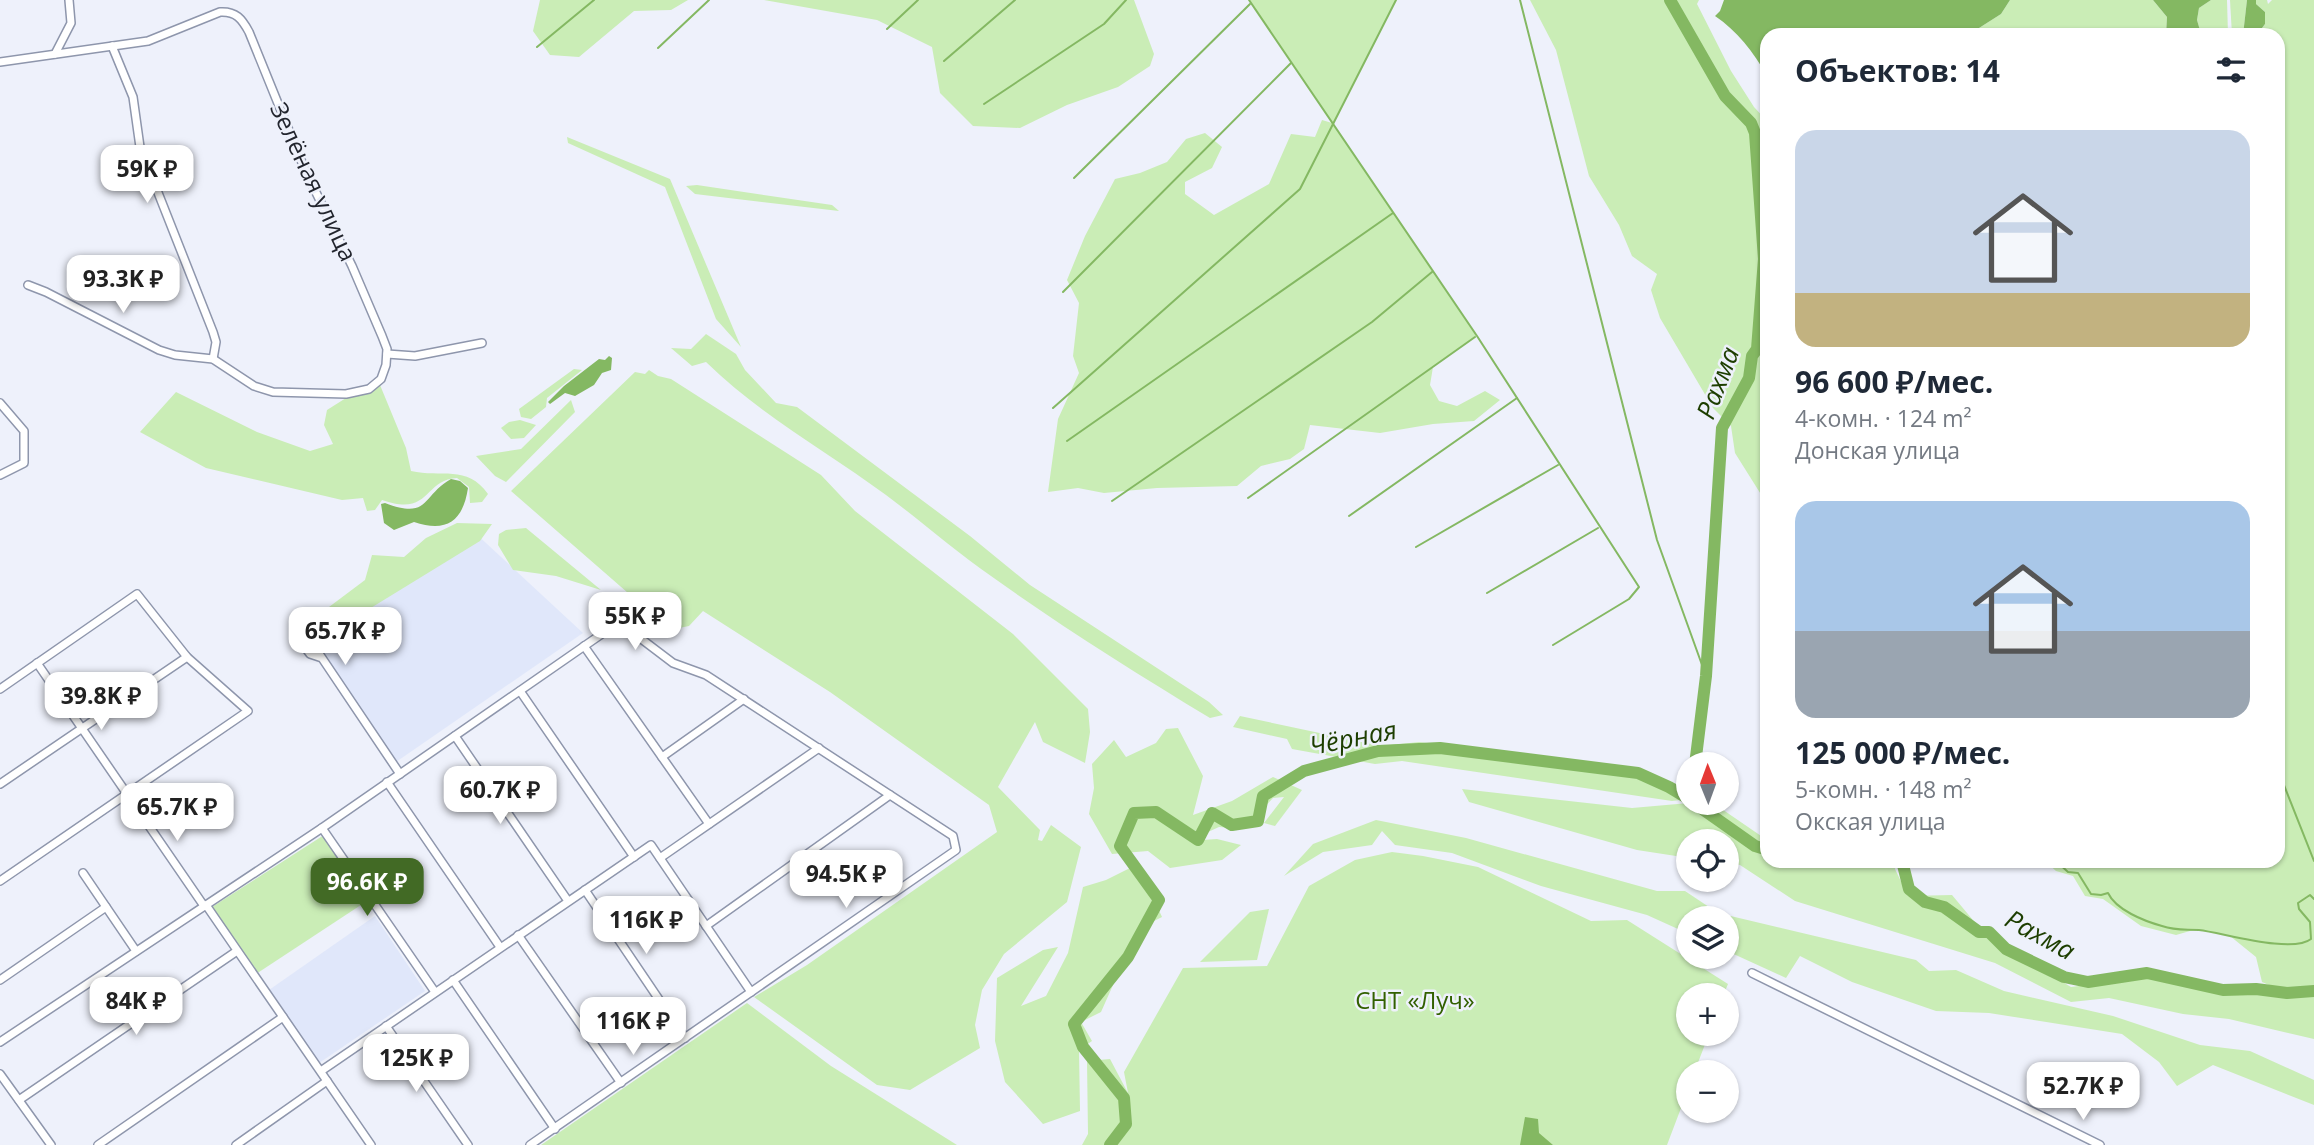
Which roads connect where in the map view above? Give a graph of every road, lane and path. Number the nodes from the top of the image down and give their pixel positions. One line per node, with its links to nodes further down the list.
1 (69, 0): 3 (street)
2 (112, 46): 3 (street); 7 (street, Зелёная улица); 8 (street)
3 (55, 54): 4 (street)
4 (0, 62)
5 (28, 285): 8 (street)
6 (482, 343): 7 (street)
7 (387, 357): 8 (street)
8 (214, 359)
9 (0, 403): 10 (street)
10 (0, 475)
11 (584, 646): 16 (street); 17 (street); 21 (street)
12 (187, 657): 14 (street); 18 (street); 25 (street)
13 (323, 657): 22 (street)
14 (37, 663): 15 (street); 18 (street)
15 (0, 689)
16 (520, 691): 19 (street); 29 (street)
17 (744, 699): 20 (street); 21 (street)
18 (81, 729): 24 (street); 25 (street)
19 (455, 736): 22 (street); 34 (street)
20 (819, 748): 26 (street); 27 (street)
21 (662, 757): 27 (street)
22 (400, 774): 23 (street)
23 (387, 782): 28 (street); 39 (street)
24 (0, 784)
25 (128, 794): 32 (street); 35 (street)
26 (890, 795): 37 (street); 46 (street)
27 (709, 824): 30 (street)
28 (322, 828): 35 (street); 45 (street)
29 (634, 857): 30 (street); 33 (street)
30 (660, 858): 37 (street)
31 (83, 873): 36 (street)
32 (0, 881)
33 (584, 890): 34 (street); 49 (street)
34 (568, 901): 38 (street)
35 (205, 906): 40 (street); 41 (street)
36 (106, 907): 40 (street); 43 (street)
37 (706, 926): 46 (street)
38 (518, 935): 39 (street); 54 (street)
39 (500, 947): 44 (street)
40 (136, 951): 50 (street)
41 (237, 951): 47 (street); 55 (street)
42 (1752, 973): 63 (street)
43 (0, 980)
44 (453, 980): 45 (street); 56 (street)
45 (435, 992): 48 (street)
46 (751, 992): 49 (street)
47 (283, 1017): 51 (street); 58 (street)
48 (386, 1026): 51 (street); 61 (street)
49 (685, 1038): 54 (street)
50 (0, 1042)
51 (321, 1072): 53 (street)
52 (0, 1074): 55 (street)
53 (327, 1081): 59 (street); 60 (street)
54 (621, 1083): 56 (street)
55 (19, 1100): 57 (street)
56 (555, 1129): 62 (street)
57 (51, 1145)
58 (98, 1145)
59 (236, 1145)
60 (371, 1145)
61 (468, 1145)
62 (530, 1145)
63 (2100, 1145)

